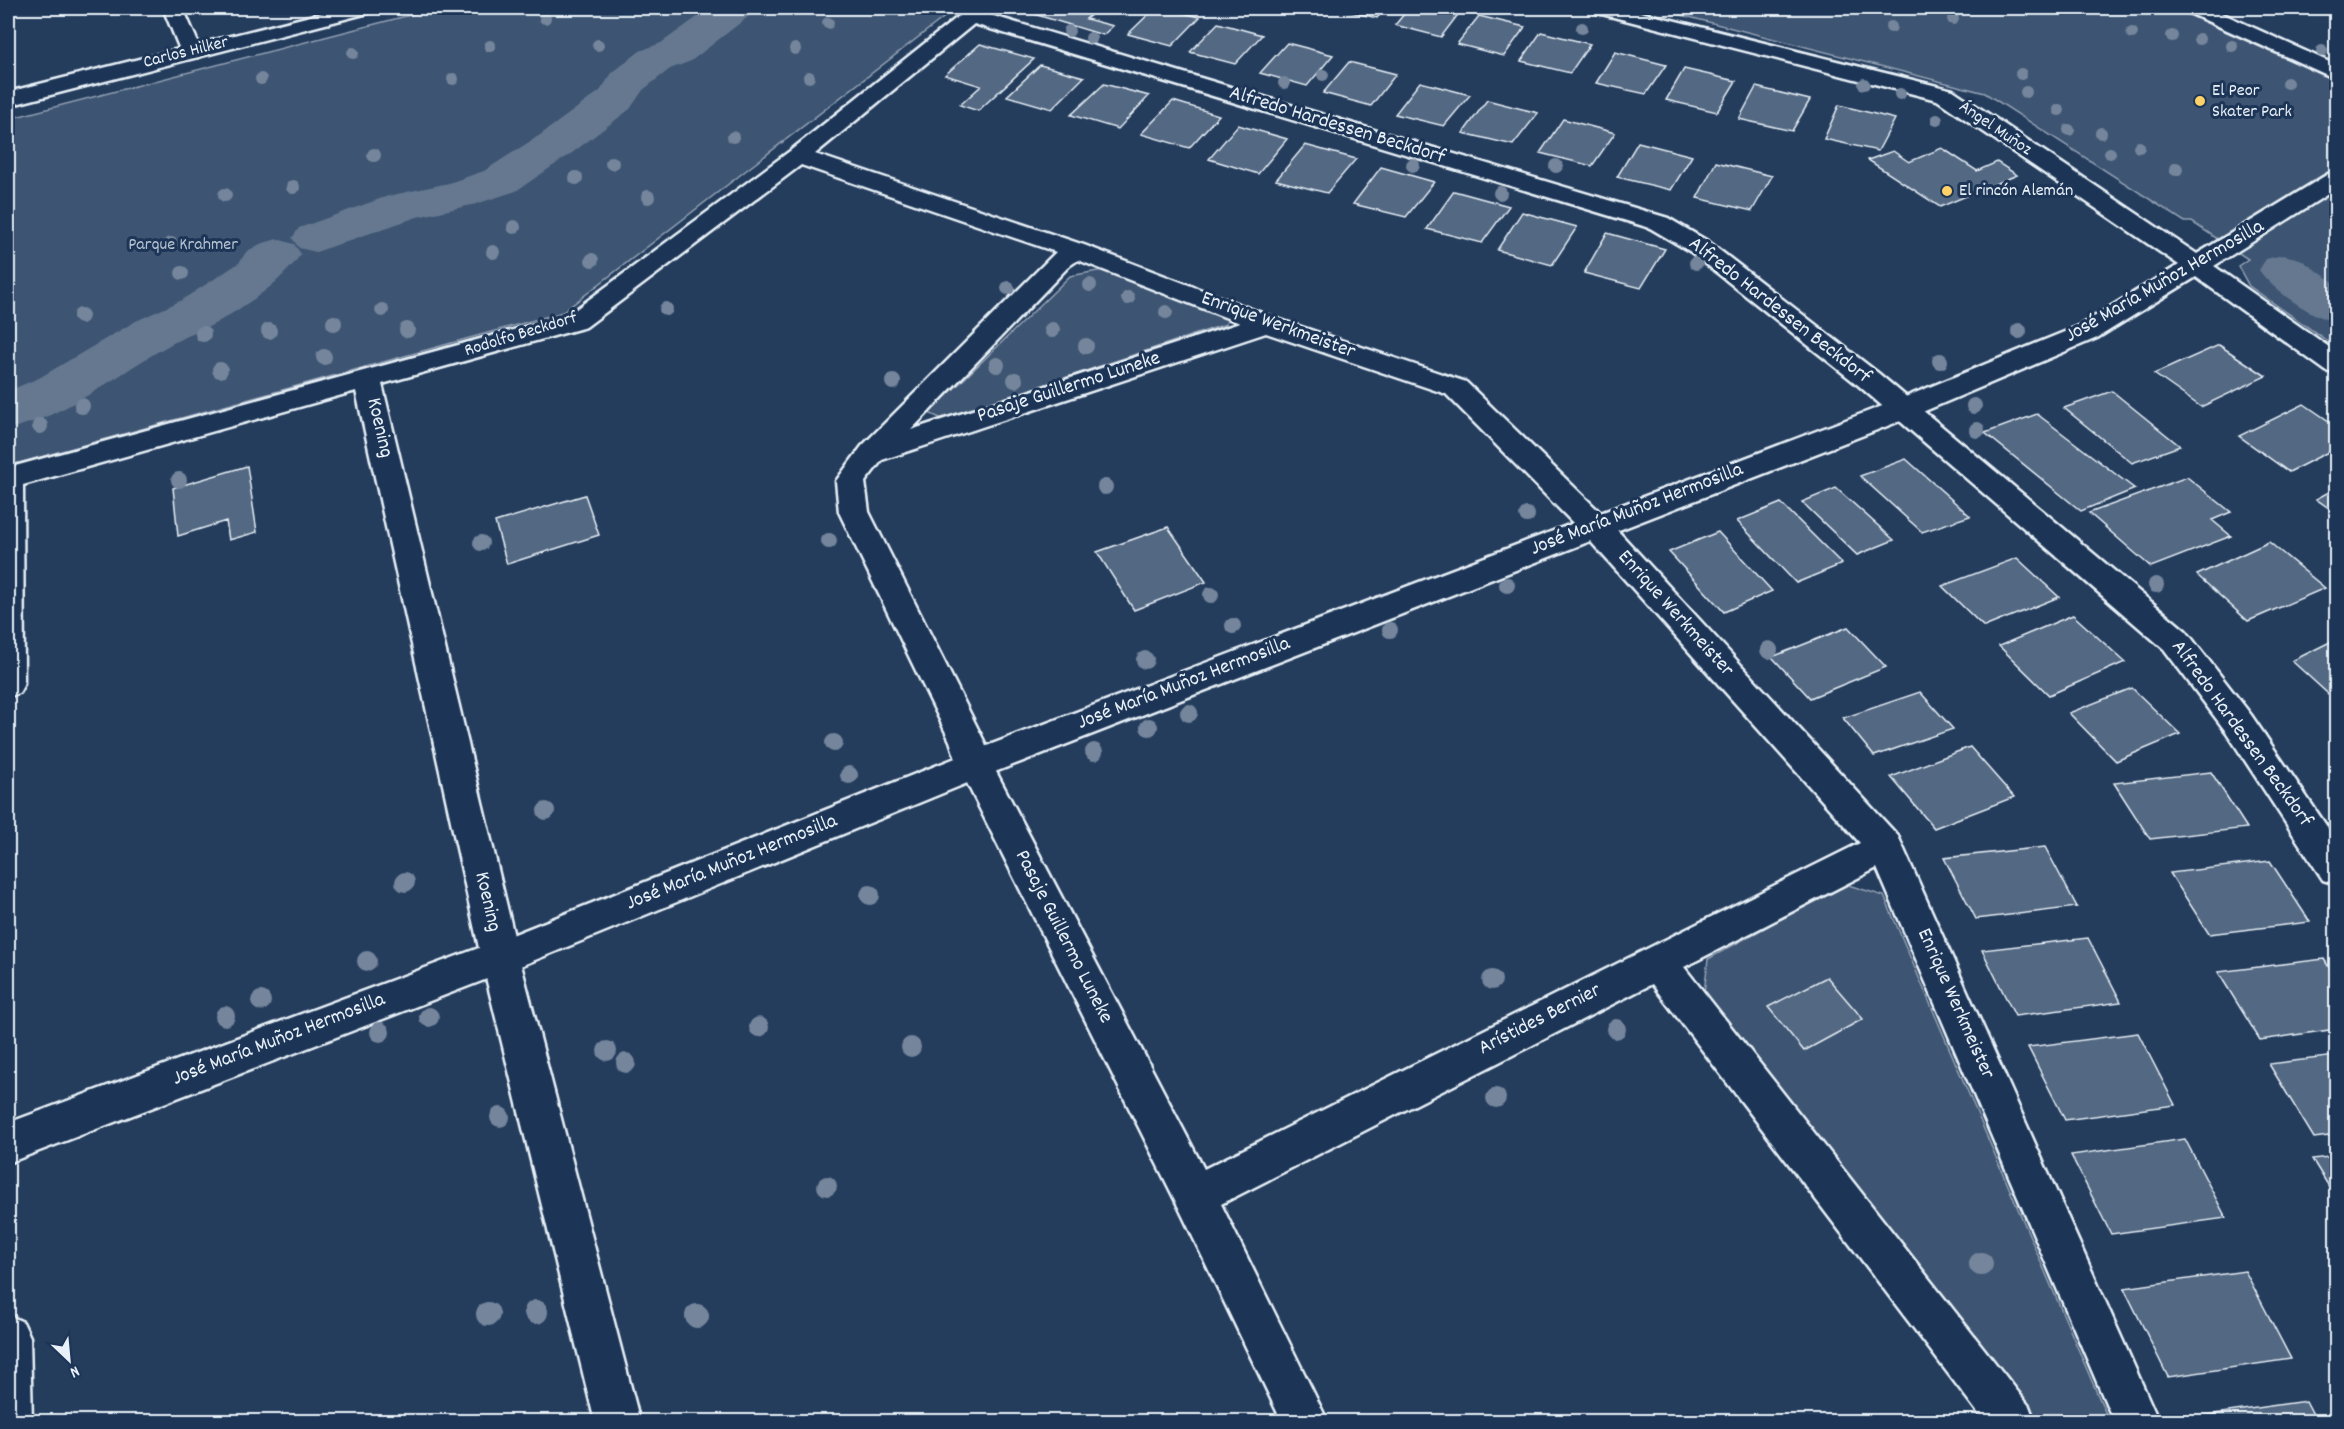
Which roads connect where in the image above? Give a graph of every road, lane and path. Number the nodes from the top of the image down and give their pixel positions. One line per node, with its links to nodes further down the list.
1 (173, 8): 6 (street)
2 (365, 8): 6 (street, Carlos Hilker)
3 (1601, 8): 12 (street, Ángel Muñoz)
4 (2194, 8): 7 (street)
5 (976, 12): 9 (street, Rodolfo Beckdorf); 16 (street, Alfredo Hardessen Beckdorf)
6 (191, 52): 8 (street, Carlos Hilker)
7 (2337, 73)
8 (8, 99)
9 (798, 156): 11 (street, Enrique Werkmeister); 15 (street, Rodolfo Beckdorf)
10 (2337, 179): 12 (street, José María Muñoz Hermosilla)
11 (1075, 250): 13 (street, Enrique Werkmeister); 17 (street, Pasaje Guillermo Luneke)
12 (2198, 266): 14 (street, Ángel Muñoz); 16 (street, José María Muñoz Hermosilla)
13 (1266, 324): 17 (street, Pasaje Guillermo Luneke); 19 (street, Enrique Werkmeister)
14 (2337, 365)
15 (367, 379): 18 (street, Rodolfo Beckdorf); 24 (street, Koening)
16 (1903, 409): 19 (street, José María Muñoz Hermosilla); 23 (street, Alfredo Hardessen Beckdorf)
17 (872, 453): 21 (street, Pasaje Guillermo Luneke)
18 (8, 479): 20 (street)
19 (1595, 526): 21 (street, José María Muñoz Hermosilla); 22 (street, Enrique Werkmeister)
20 (8, 684)
21 (975, 765): 24 (street, José María Muñoz Hermosilla); 27 (street, Pasaje Guillermo Luneke)
22 (1886, 847): 25 (street, Arístides Bernier); 33 (street, Enrique Werkmeister)
23 (2337, 869)
24 (500, 957): 26 (street, José María Muñoz Hermosilla); 30 (street, Koening)
25 (1657, 961): 27 (street, Arístides Bernier); 32 (street)
26 (8, 1143)
27 (1195, 1195): 31 (street, Pasaje Guillermo Luneke)
28 (8, 1337): 29 (street)
29 (9, 1422)
30 (618, 1422)
31 (1306, 1422)
32 (2013, 1422)
33 (2137, 1422)

